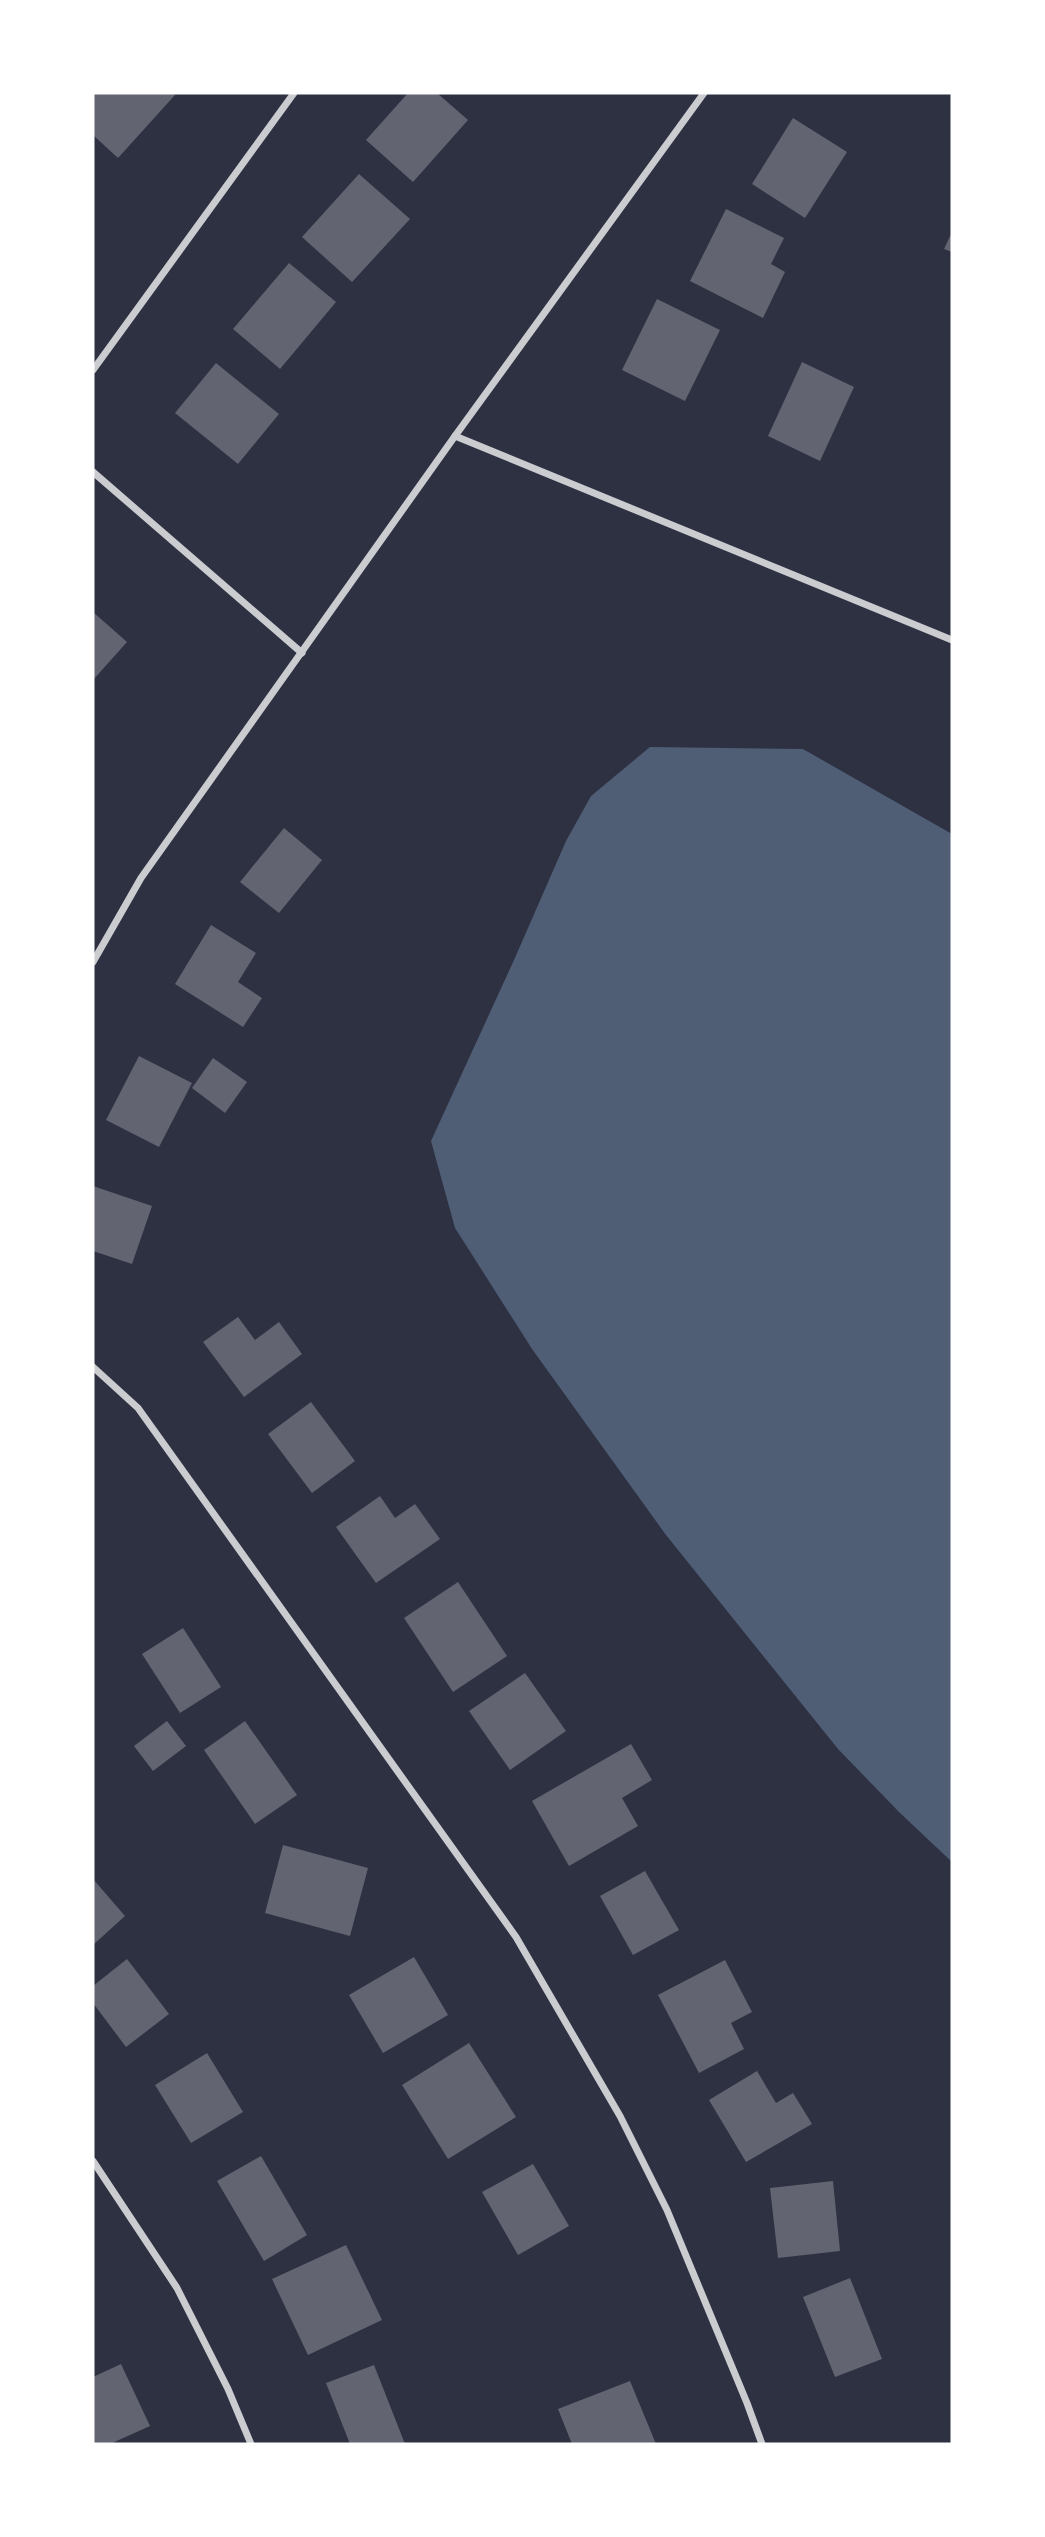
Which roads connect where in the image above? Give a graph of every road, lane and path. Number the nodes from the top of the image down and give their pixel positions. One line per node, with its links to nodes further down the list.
1 (294, 93): 3 (street)
2 (704, 93): 4 (street)
3 (93, 370)
4 (455, 436): 6 (street); 7 (street)
5 (93, 472): 7 (street)
6 (952, 640)
7 (302, 653): 8 (street)
8 (93, 962)
9 (93, 1367): 12 (street)
10 (93, 2161): 11 (street)
11 (251, 2444)
12 (762, 2444)

